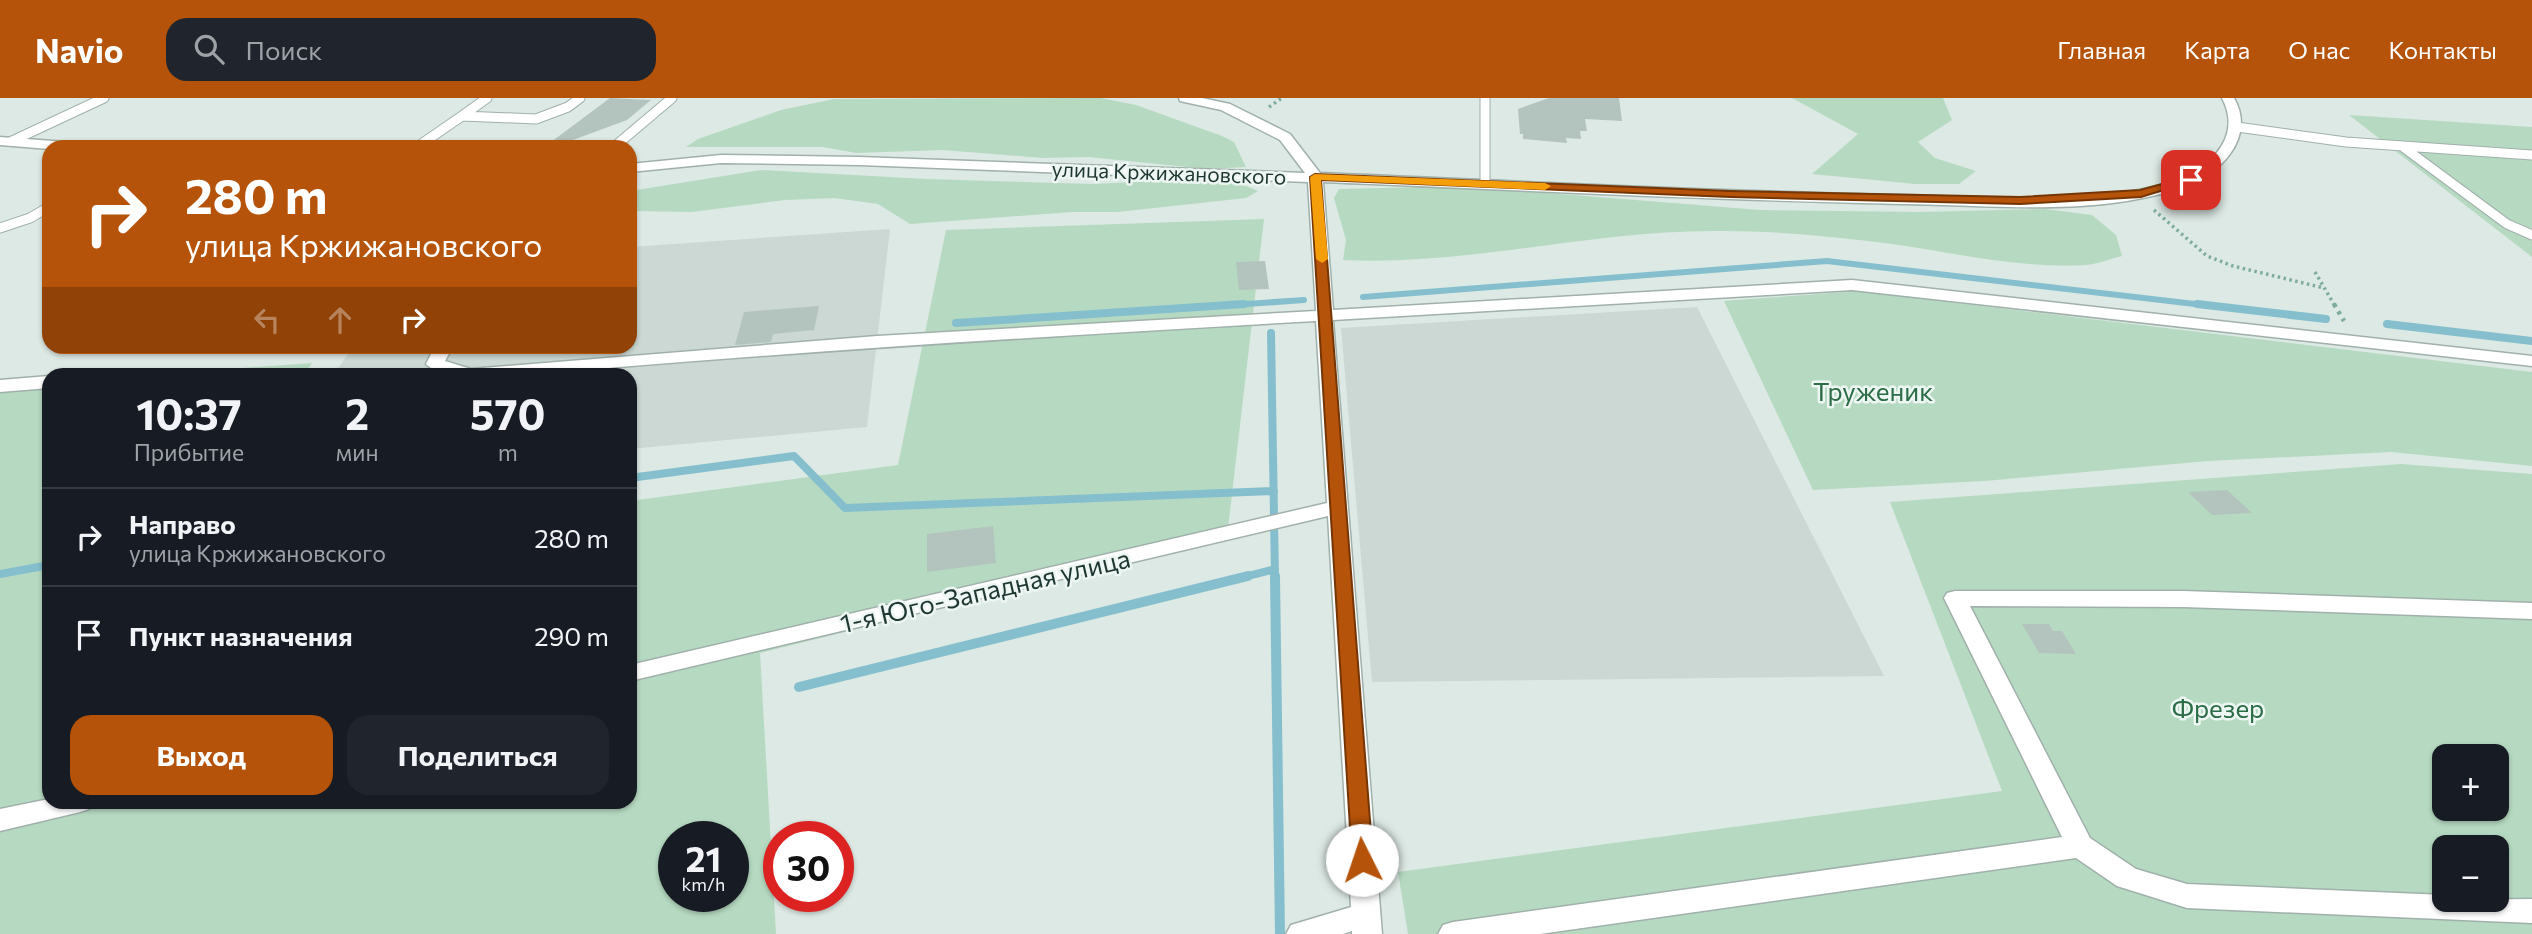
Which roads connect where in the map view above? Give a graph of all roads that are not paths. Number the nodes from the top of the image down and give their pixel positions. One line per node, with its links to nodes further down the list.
1 (104, 98): 12 (lane)
2 (487, 98): 8 (lane)
3 (579, 98): 8 (lane)
4 (672, 98): 11 (lane)
5 (1185, 98): 17 (street)
6 (1485, 98): 18 (lane)
7 (2228, 98): 9 (street)
8 (462, 116): 10 (lane)
9 (2237, 127): 14 (lane); 18 (street, улица Кржижановского)
10 (427, 140)
11 (622, 140)
12 (6, 141): 13 (street)
13 (42, 144)
14 (2401, 146): 15 (lane); 21 (lane)
15 (2532, 155)
16 (637, 167): 17 (street, улица Кржижановского)
17 (1315, 177): 18 (street, улица Кржижановского); 22 (street)
18 (1485, 184)
19 (42, 211): 20 (lane)
20 (0, 229)
21 (2532, 235)
22 (1326, 313): 24 (street); 26 (street); 29 (street)
23 (440, 354): 25 (street)
24 (2532, 361)
25 (449, 368)
26 (545, 368)
27 (42, 383): 28 (street)
28 (0, 386)
29 (1339, 507): 31 (street, 1-я Юго-Западная улица); 36 (street)
30 (2532, 611): 34 (street)
31 (637, 671)
32 (49, 809): 33 (street)
33 (0, 820)
34 (2080, 846): 35 (street); 38 (street)
35 (2532, 912)
36 (1366, 924): 37 (street)
37 (1301, 934)
38 (1454, 934)

